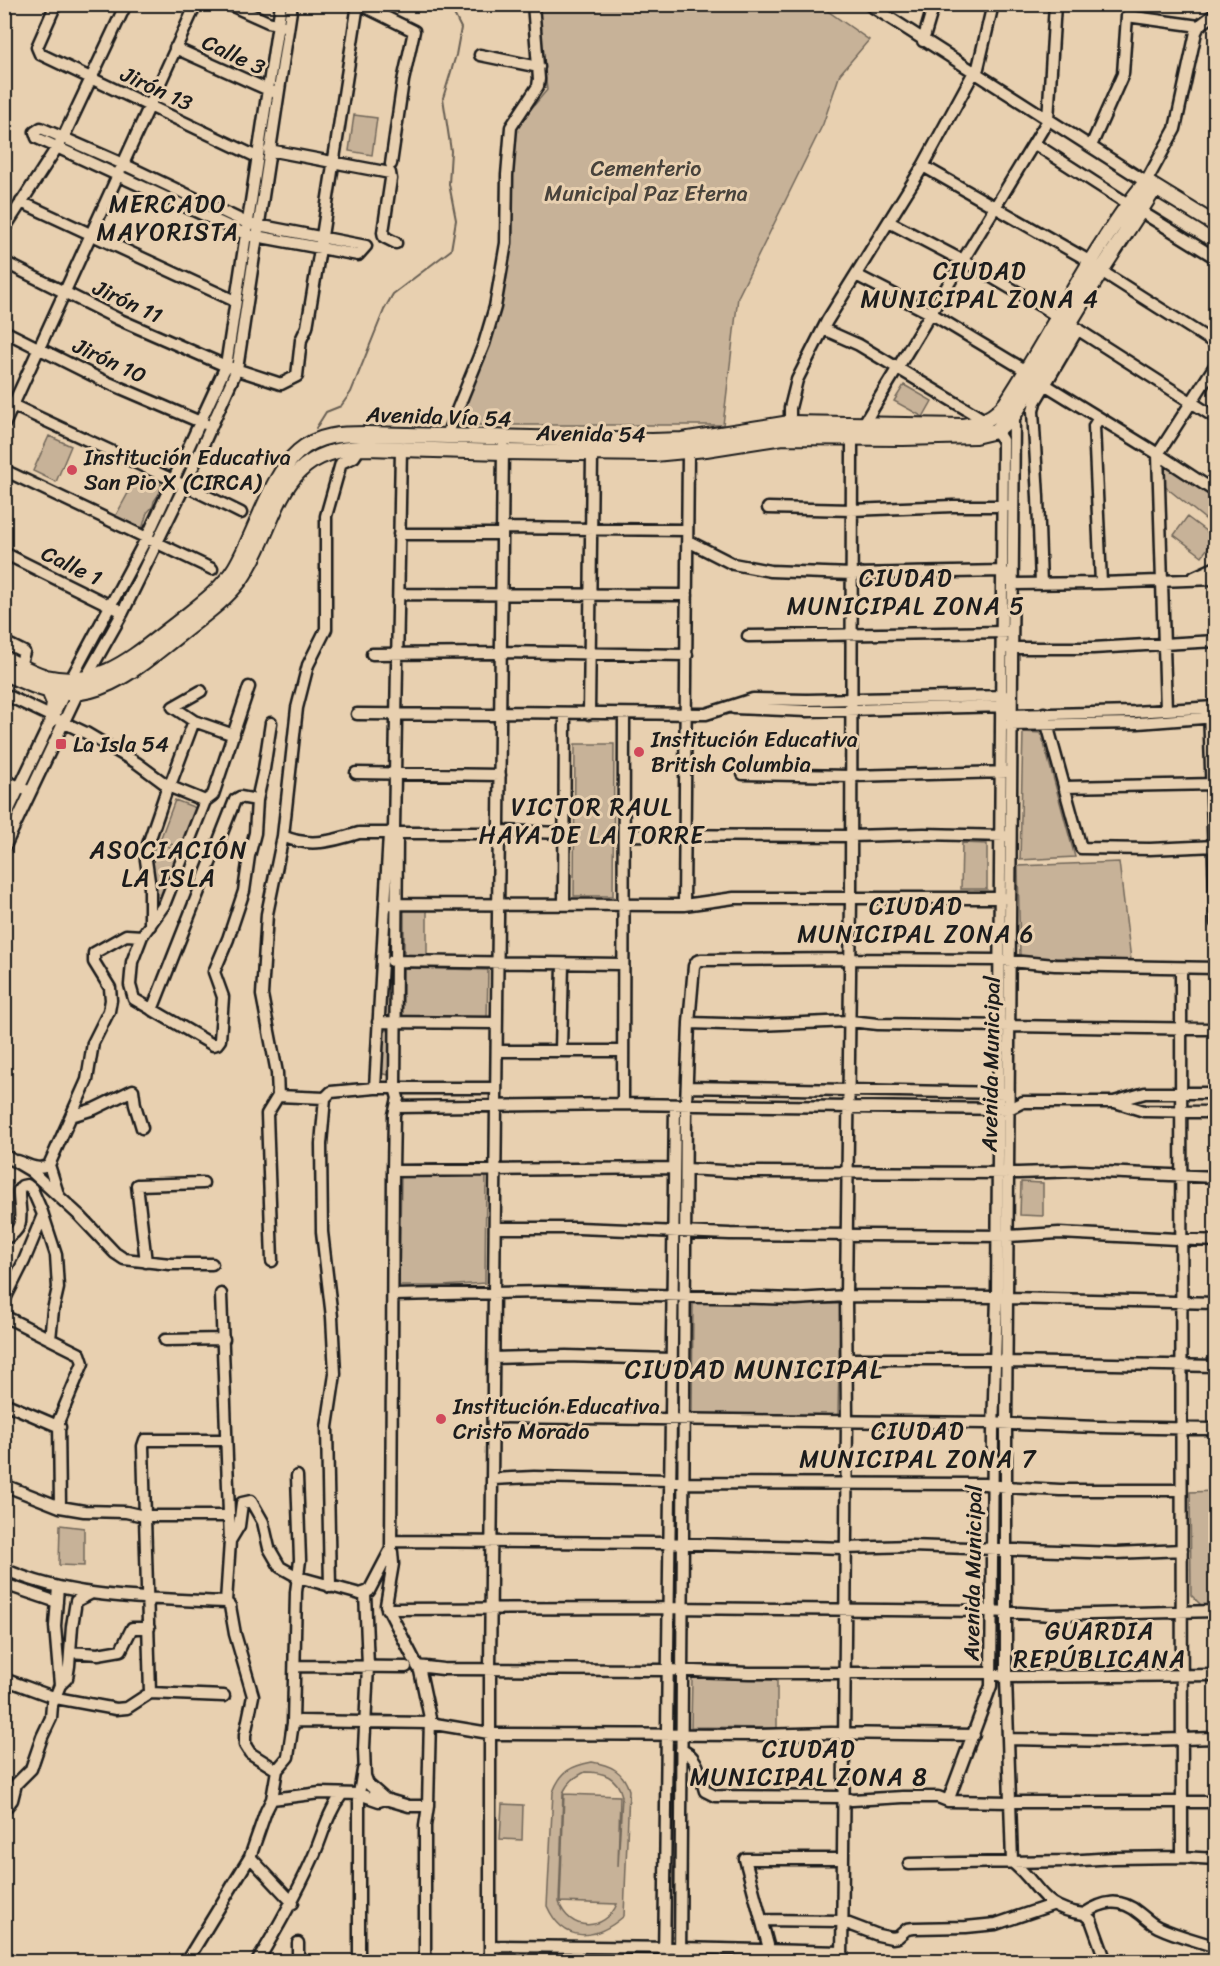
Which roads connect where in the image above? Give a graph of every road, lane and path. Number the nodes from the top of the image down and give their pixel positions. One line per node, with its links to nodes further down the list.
1 (56, 4): 22 (street, Jirón 13)
2 (126, 4): 22 (street)
3 (196, 4): 18 (street)
4 (228, 4): 15 (street)
5 (281, 4): 15 (street)
6 (292, 4): 15 (street)
7 (347, 4): 8 (street)
8 (358, 4): 32 (street); 34 (street)
9 (533, 4): 20 (street)
10 (868, 4): 17 (street)
11 (934, 4): 17 (street)
12 (993, 4): 21 (street)
13 (1055, 4): 25 (street)
14 (1215, 14): 16 (street)
15 (284, 26): 23 (street)
16 (1199, 26): 29 (street); 37 (street)
17 (923, 41): 21 (street)
18 (175, 48): 23 (street, Calle 3); 24 (street)
19 (480, 56): 20 (street)
20 (539, 67): 78 (street)
21 (974, 72): 25 (street); 35 (street)
22 (92, 80): 24 (street, Jirón 13); 27 (street)
23 (273, 92): 30 (street); 31 (street)
24 (149, 106): 31 (street, Jirón 13); 33 (street)
25 (1048, 120): 28 (street); 29 (street)
26 (39, 133): 27 (street)
27 (61, 143): 33 (street); 36 (street); 38 (street)
28 (1035, 144): 39 (street); 40 (street)
29 (1091, 146): 37 (street)
30 (269, 150): 32 (street); 44 (street)
31 (257, 157): 44 (street)
32 (333, 162): 46 (street); 47 (street)
33 (123, 164): 36 (street); 44 (street)
34 (391, 164)
35 (923, 166): 39 (street); 41 (street)
36 (117, 174): 44 (street); 45 (street)
37 (1151, 185): 40 (main road); 42 (main road)
38 (21, 202): 43 (street); 45 (street)
39 (995, 207): 50 (street); 52 (street)
40 (1134, 207): 49 (street); 52 (main road)
41 (889, 222): 50 (street); 53 (street)
42 (1215, 225)
43 (4, 229)
44 (252, 229): 46 (street); 55 (street); 63 (street)
45 (92, 233): 54 (street); 55 (street)
46 (321, 243): 48 (street); 63 (street, Jirón 11)
47 (396, 243)
48 (360, 250)
49 (1215, 258)
50 (963, 261): 56 (street); 57 (street)
51 (4, 262): 54 (street, Jirón 11)
52 (1096, 267): 57 (main road); 60 (street)
53 (856, 275): 56 (street); 58 (street)
54 (65, 293): 61 (street); 63 (street, Jirón 11)
55 (235, 301): 63 (street)
56 (932, 314): 64 (street); 65 (street)
57 (1068, 323): 65 (main road); 66 (street); 68 (street); 69 (main road)
58 (823, 329): 64 (street); 73 (street)
59 (4, 331): 61 (street, Jirón 10)
60 (1215, 344)
61 (38, 348): 67 (street); 75 (street, Jirón 10)
62 (1215, 364): 68 (street)
63 (231, 367): 75 (street)
64 (898, 369): 72 (street); 76 (street)
65 (1025, 370): 72 (main road)
66 (1046, 385): 70 (street); 109 (street)
67 (9, 403): 74 (street); 87 (street)
68 (1192, 403): 71 (street); 85 (street)
69 (1014, 415): 77 (main road); 90 (street, Avenida Municipal)
70 (1099, 418): 85 (street); 107 (street)
71 (1215, 418)
72 (986, 421): 76 (main road, Avenida Vía 54)
73 (790, 423): 76 (main road, Avenida Vía 54); 80 (main road, Avenida Vía 54)
74 (4, 424)
75 (206, 424): 87 (street); 88 (street)
76 (863, 425)
77 (996, 431): 79 (main road, Avenida 54); 90 (street, Avenida Municipal)
78 (448, 438): 80 (main road, Avenida Vía 54); 131 (main road, Avenida Vía 54)
79 (852, 438): 83 (main road, Avenida 54); 92 (street)
80 (504, 446): 82 (main road, Avenida 54); 84 (main road, Avenida 54); 94 (street)
81 (360, 448): 82 (main road, Avenida 54); 135 (main road, Avenida 54); 173 (street)
82 (401, 448): 96 (street)
83 (688, 452): 84 (main road, Avenida 54); 97 (street)
84 (592, 454): 95 (street)
85 (1158, 454): 89 (street); 106 (street)
86 (4, 470): 98 (street)
87 (174, 481): 88 (street); 98 (street)
88 (185, 485): 93 (street); 98 (street)
89 (1215, 492)
90 (1009, 506): 92 (street); 102 (street, Avenida Municipal); 108 (street, Avenida Municipal)
91 (768, 508): 92 (street)
92 (852, 510): 103 (street)
93 (241, 513)
94 (502, 531): 95 (street); 96 (street); 111 (street)
95 (591, 531): 97 (street); 112 (street)
96 (399, 534): 110 (street)
97 (688, 536): 103 (street); 113 (street)
98 (152, 539): 101 (street); 114 (street); 115 (street)
99 (4, 553): 114 (street, Calle 1)
100 (1215, 567): 104 (street)
101 (212, 569)
102 (1003, 571): 103 (street); 108 (street); 116 (street, Avenida Municipal)
103 (852, 574): 117 (street)
104 (1190, 579): 105 (street); 106 (street)
105 (1215, 579)
106 (1161, 580): 107 (street); 121 (street)
107 (1101, 583): 109 (street)
108 (1013, 584): 109 (street); 116 (street, Avenida Municipal)
109 (1041, 584)
110 (399, 594): 111 (street); 125 (street)
111 (501, 594): 112 (street); 123 (street)
112 (590, 595): 113 (street); 126 (street)
113 (687, 595): 127 (street)
114 (111, 606): 115 (street, Calle 1); 131 (street)
115 (123, 612): 131 (street)
116 (1007, 632): 117 (street); 122 (street, Avenida Municipal)
117 (851, 635): 118 (street); 137 (street)
118 (748, 636)
119 (1215, 641): 121 (street)
120 (4, 642): 129 (street)
121 (1164, 644): 122 (street); 138 (street)
122 (1007, 648): 139 (street, Avenida Municipal)
123 (501, 652): 125 (street); 126 (street); 140 (street)
124 (372, 654): 125 (street)
125 (398, 654): 144 (street)
126 (589, 654): 127 (street); 145 (street)
127 (687, 655): 147 (street)
128 (4, 658): 129 (main road, Avenida Vía 54)
129 (22, 659): 131 (main road, Avenida Vía 54)
130 (4, 673): 133 (main road, Avenida 54)
131 (78, 678): 135 (street)
132 (249, 687): 152 (street)
133 (49, 691): 135 (main road, Avenida 54); 149 (main road)
134 (201, 691): 150 (street)
135 (71, 692): 149 (street)
136 (4, 694): 149 (street)
137 (851, 704): 139 (street); 147 (street); 158 (street)
138 (1166, 710): 141 (street); 148 (street)
139 (1007, 711): 148 (street); 153 (street, Avenida Municipal)
140 (501, 712): 142 (street); 144 (street); 155 (street)
141 (1212, 712): 148 (street); 160 (street)
142 (565, 713): 145 (street); 170 (street)
143 (357, 714): 144 (street)
144 (397, 714): 157 (street)
145 (589, 714): 146 (street)
146 (624, 714): 147 (street); 171 (street)
147 (686, 714): 172 (street)
148 (1045, 718): 163 (street)
149 (58, 720): 161 (street); 162 (street); 164 (street)
150 (194, 721): 152 (street); 161 (street)
151 (271, 723): 165 (street)
152 (234, 735): 166 (street)
153 (1006, 772): 158 (street); 175 (street, Avenida Municipal)
154 (356, 773): 157 (street)
155 (500, 774): 157 (street); 168 (street)
156 (743, 774): 158 (street)
157 (394, 775): 169 (street)
158 (851, 776): 174 (street)
159 (4, 780): 162 (street)
160 (1213, 784): 163 (street); 176 (street)
161 (168, 786): 166 (street); 189 (street)
162 (19, 787): 164 (street); 167 (street)
163 (1064, 787): 176 (street)
164 (30, 792): 177 (street)
165 (257, 800): 201 (street); 201 (street)
166 (205, 801): 189 (street)
167 (4, 820)
168 (500, 831): 169 (street); 170 (street); 182 (street)
169 (393, 832): 173 (street); 181 (street); 184 (street)
170 (564, 833): 185 (street)
171 (625, 835): 172 (street); 183 (street)
172 (684, 835): 174 (street); 186 (street)
173 (283, 836): 221 (street)
174 (851, 836): 175 (street); 178 (street)
175 (1006, 836): 179 (street, Avenida Municipal); 180 (street, Avenida Municipal)
176 (1214, 847): 187 (street)
177 (4, 848)
178 (851, 897): 179 (street); 186 (street); 191 (street)
179 (999, 898): 180 (street); 192 (street, Avenida Municipal)
180 (1011, 898): 194 (street, Avenida Municipal)
181 (397, 903): 182 (street); 184 (street); 195 (street)
182 (499, 903): 185 (street); 196 (street)
183 (623, 903): 185 (street); 186 (street); 198 (street)
184 (385, 904): 193 (street)
185 (564, 904)
186 (684, 905)
187 (1215, 909): 188 (street)
188 (1215, 923)
189 (150, 926): 190 (street)
190 (142, 936): 201 (street); 234 (street)
191 (850, 958): 192 (street); 202 (street); 206 (street)
192 (999, 960): 194 (street); 207 (street, Avenida Municipal)
193 (382, 961): 195 (street); 203 (street)
194 (1011, 961): 199 (street); 207 (street, Avenida Municipal)
195 (396, 962): 196 (street); 204 (street)
196 (498, 963): 197 (street); 205 (street)
197 (563, 964): 198 (street); 210 (street)
198 (622, 964): 212 (street)
199 (1181, 968): 200 (street); 208 (street)
200 (1215, 968)
201 (152, 1010)
202 (850, 1021): 206 (street); 207 (street); 217 (street)
203 (378, 1022): 204 (street); 214 (street)
204 (395, 1022): 205 (street); 215 (street)
205 (497, 1023): 211 (street)
206 (689, 1023): 213 (street)
207 (1004, 1025): 208 (street); 218 (street, Avenida Municipal)
208 (1182, 1028): 209 (street); 219 (street)
209 (1215, 1029)
210 (561, 1050): 211 (street); 212 (street)
211 (497, 1051): 216 (street)
212 (622, 1051): 225 (street)
213 (687, 1087): 217 (street); 228 (street)
214 (375, 1088): 215 (street); 222 (street)
215 (394, 1088): 216 (street); 229 (street)
216 (496, 1088): 226 (street)
217 (849, 1090): 218 (street); 230 (street)
218 (1003, 1093): 223 (street); 231 (street, Avenida Municipal)
219 (1181, 1093): 220 (street); 224 (street); 232 (street)
220 (1215, 1093)
221 (278, 1096): 222 (street); 259 (street)
222 (325, 1098): 317 (street)
223 (1023, 1102): 224 (street); 231 (street)
224 (1114, 1102): 232 (street)
225 (622, 1104): 226 (street); 227 (street)
226 (497, 1105): 229 (street); 240 (street)
227 (675, 1105): 228 (street); 239 (street)
228 (687, 1105): 230 (street); 241 (street)
229 (396, 1107): 242 (street)
230 (849, 1107): 231 (street); 243 (street)
231 (1003, 1109): 244 (street, Avenida Municipal)
232 (1181, 1112): 233 (street); 245 (street)
233 (1215, 1112)
234 (71, 1116): 235 (street); 238 (street)
235 (142, 1128)
236 (4, 1155): 237 (street)
237 (17, 1161): 238 (street); 248 (street)
238 (49, 1165): 248 (street)
239 (674, 1168): 240 (street); 251 (street)
240 (496, 1169): 242 (street); 250 (street)
241 (686, 1169): 243 (street); 252 (street)
242 (393, 1171): 263 (street)
243 (848, 1172): 244 (street); 253 (street)
244 (1002, 1173): 245 (street); 254 (street, Avenida Municipal)
245 (1181, 1176): 246 (street); 256 (street)
246 (1215, 1177)
247 (203, 1183): 258 (street)
248 (59, 1197): 258 (street)
249 (43, 1215): 255 (street); 268 (street); 272 (street)
250 (495, 1228): 251 (street); 261 (street)
251 (673, 1231): 252 (street); 264 (street)
252 (686, 1233): 253 (street); 266 (street)
253 (848, 1234): 254 (street); 265 (street)
254 (1003, 1235): 256 (street); 267 (street, Avenida Municipal)
255 (4, 1239)
256 (1182, 1240): 257 (street); 269 (street)
257 (1215, 1241)
258 (146, 1262): 260 (street)
259 (272, 1262)
260 (212, 1264)
261 (494, 1293): 263 (street); 264 (street); 275 (street)
262 (221, 1294): 273 (street)
263 (393, 1295): 307 (street)
264 (672, 1295): 266 (street); 276 (street)
265 (846, 1296): 266 (street); 267 (street); 277 (street)
266 (686, 1297): 283 (street)
267 (1002, 1298): 269 (street); 278 (street, Avenida Municipal)
268 (4, 1301)
269 (1181, 1302): 270 (street); 279 (street)
270 (1215, 1303)
271 (4, 1316): 272 (street)
272 (50, 1338): 288 (street)
273 (224, 1339): 274 (street); 291 (street)
274 (165, 1340)
275 (494, 1358): 276 (street); 282 (street)
276 (671, 1359): 284 (street)
277 (847, 1359): 278 (street); 285 (street)
278 (1002, 1361): 279 (street); 286 (street, Avenida Municipal); 287 (street, Avenida Municipal)
279 (1180, 1366): 280 (street); 289 (street)
280 (1215, 1366)
281 (4, 1403): 288 (street)
282 (494, 1417): 284 (street); 293 (street)
283 (685, 1418): 284 (street); 285 (street); 295 (street)
284 (671, 1419): 294 (street)
285 (847, 1421): 286 (street); 296 (street)
286 (993, 1424): 287 (street); 297 (street, Avenida Municipal)
287 (1006, 1425): 289 (street); 299 (street, Avenida Municipal)
288 (60, 1426): 301 (street)
289 (1181, 1429): 290 (street); 300 (street)
290 (1215, 1429)
291 (225, 1440): 302 (street); 303 (street)
292 (297, 1476): 314 (street)
293 (493, 1479): 294 (street); 305 (street)
294 (670, 1480): 295 (street); 306 (street)
295 (684, 1483): 296 (street); 308 (street)
296 (845, 1484): 297 (street); 309 (street)
297 (993, 1484): 299 (street); 310 (street, Avenida Municipal)
298 (4, 1485): 301 (street)
299 (1006, 1488): 300 (street); 311 (street, Avenida Municipal)
300 (1181, 1490): 312 (street)
301 (60, 1507): 302 (street)
302 (144, 1516): 303 (street); 320 (street)
303 (228, 1516): 304 (street)
304 (230, 1541): 314 (street); 322 (street)
305 (492, 1543): 306 (street); 307 (street); 323 (street)
306 (669, 1544): 308 (street); 324 (street)
307 (392, 1545): 319 (street); 326 (street)
308 (683, 1545): 309 (street); 325 (street)
309 (844, 1548): 310 (street); 327 (street)
310 (992, 1549): 311 (street); 328 (street, Avenida Municipal)
311 (1007, 1549): 312 (street); 330 (street, Avenida Municipal)
312 (1182, 1550): 331 (street)
313 (4, 1569): 316 (street)
314 (298, 1577): 317 (street); 334 (street)
315 (4, 1584): 321 (street)
316 (57, 1587): 318 (street); 321 (street)
317 (330, 1587): 319 (street)
318 (93, 1593): 320 (street); 333 (street)
319 (365, 1593): 335 (street)
320 (146, 1598): 322 (street); 332 (street)
321 (57, 1602): 346 (street)
322 (226, 1602): 363 (street)
323 (491, 1608): 324 (street); 326 (street); 337 (street)
324 (668, 1608): 325 (street); 338 (street)
325 (682, 1608): 327 (street); 339 (street)
326 (387, 1609): 336 (street)
327 (844, 1611): 328 (street); 340 (street)
328 (991, 1611): 330 (street); 341 (street, Avenida Municipal)
329 (1215, 1611): 331 (street)
330 (1007, 1612): 331 (street); 344 (street, Avenida Municipal)
331 (1182, 1612): 342 (street)
332 (149, 1628): 333 (street); 347 (street)
333 (70, 1652): 346 (street)
334 (295, 1666): 335 (street); 351 (street)
335 (368, 1666): 336 (street); 350 (street)
336 (412, 1666): 337 (street); 352 (street)
337 (490, 1669): 338 (street); 353 (street)
338 (667, 1670): 339 (street); 356 (street)
339 (682, 1671): 340 (street); 354 (street)
340 (845, 1672): 341 (street); 355 (street)
341 (991, 1673): 344 (street); 357 (street, Avenida Municipal)
342 (1181, 1675): 343 (street); 344 (street); 358 (street)
343 (1215, 1675)
344 (1006, 1677): 360 (street, Avenida Municipal)
345 (4, 1679): 349 (street)
346 (60, 1685): 349 (street)
347 (150, 1693): 348 (street); 349 (street)
348 (225, 1696)
349 (56, 1698): 365 (street)
350 (366, 1722): 351 (street); 352 (street); 362 (street)
351 (293, 1723): 363 (street)
352 (429, 1723): 353 (street); 375 (street)
353 (491, 1733): 356 (street); 389 (street)
354 (681, 1733): 355 (street); 356 (street); 361 (street)
355 (843, 1733): 357 (street); 368 (street)
356 (666, 1734): 392 (street)
357 (974, 1735): 371 (street, Avenida Municipal)
358 (1182, 1738): 359 (street); 360 (street); 372 (street)
359 (1215, 1738)
360 (1009, 1739): 373 (street, Avenida Municipal)
361 (681, 1750): 368 (street); 393 (street)
362 (365, 1767): 367 (street); 370 (street)
363 (277, 1770): 369 (street)
364 (4, 1780): 365 (street)
365 (16, 1784): 376 (street)
366 (342, 1794): 367 (street); 369 (street); 383 (street)
367 (359, 1794): 370 (street); 399 (street)
368 (843, 1797): 371 (street); 379 (street)
369 (272, 1799): 377 (street)
370 (385, 1799): 375 (street)
371 (948, 1801): 373 (street)
372 (1180, 1801): 373 (street); 374 (street); 378 (street)
373 (1011, 1802): 381 (street, Avenida Municipal)
374 (1215, 1802)
375 (428, 1806): 400 (street)
376 (4, 1810)
377 (250, 1857): 383 (street); 396 (street)
378 (1182, 1857): 380 (street); 381 (street)
379 (843, 1859): 386 (street); 387 (street)
380 (1215, 1859)
381 (1012, 1862): 382 (street); 384 (street)
382 (909, 1864)
383 (293, 1903): 397 (street)
384 (1052, 1905): 385 (street); 387 (street)
385 (1084, 1914): 390 (street); 405 (street)
386 (762, 1920): 387 (street); 394 (street)
387 (841, 1921): 395 (street)
388 (298, 1943): 398 (street)
389 (490, 1946): 391 (street); 401 (street)
390 (1215, 1947)
391 (576, 1948): 392 (street); 402 (street)
392 (664, 1948): 393 (street); 403 (street)
393 (680, 1948): 394 (street); 404 (street)
394 (768, 1956): 395 (street)
395 (841, 1957)
396 (186, 1962)
397 (257, 1962)
398 (298, 1962)
399 (359, 1962)
400 (425, 1962)
401 (490, 1962)
402 (576, 1962)
403 (664, 1962)
404 (680, 1962)
405 (1106, 1962)

